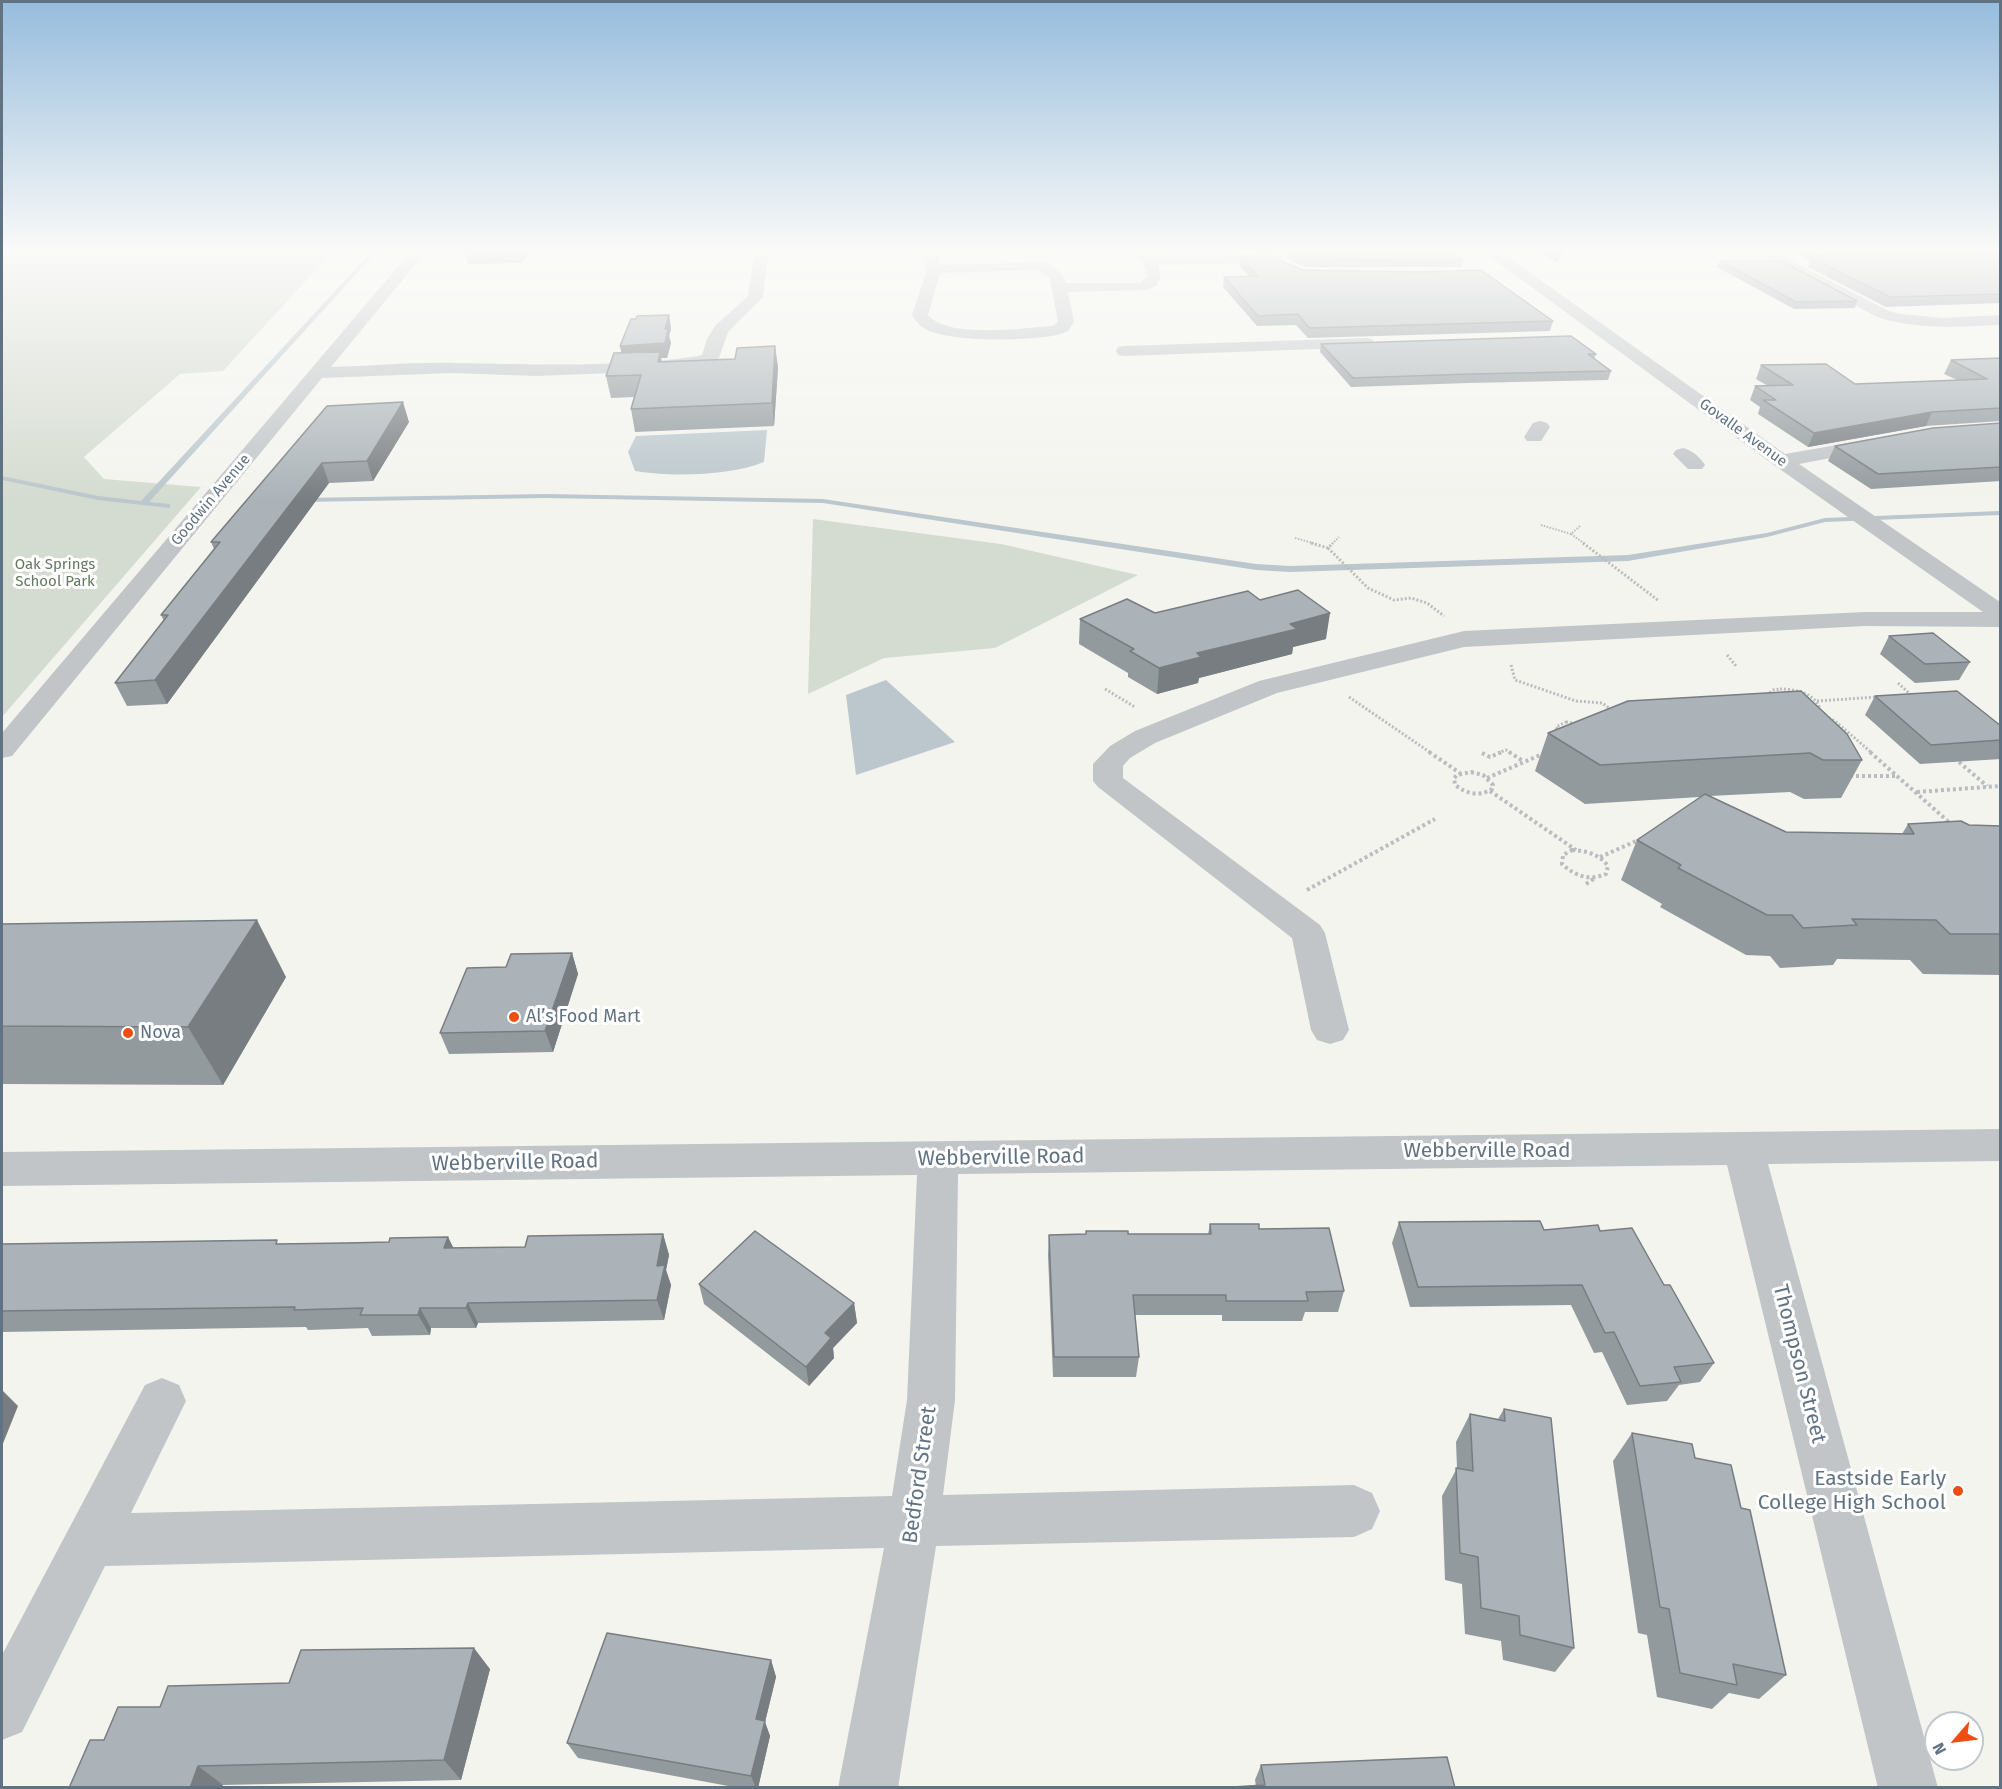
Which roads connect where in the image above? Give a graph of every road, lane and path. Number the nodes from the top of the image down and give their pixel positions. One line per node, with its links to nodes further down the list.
1 (350, 333): 8 (street, Goodwin Avenue)
2 (718, 333): 8 (street)
3 (1605, 333): 4 (street, Govalle Avenue)
4 (1608, 336): 5 (street); 10 (street, Govalle Avenue)
5 (1585, 337)
6 (1381, 343): 7 (street)
7 (1124, 351)
8 (318, 372): 40 (street, Goodwin Avenue)
9 (1893, 441): 10 (street)
10 (1780, 461): 18 (street, Govalle Avenue)
11 (1541, 525): 13 (path)
12 (1580, 526): 13 (path)
13 (1571, 534): 17 (path)
14 (1339, 537): 16 (path)
15 (1295, 538): 16 (path)
16 (1330, 549): 19 (path)
17 (1664, 605)
18 (2001, 613)
19 (1450, 620)
20 (2001, 620): 61 (street)
21 (1511, 664): 34 (path)
22 (1898, 683): 26 (path)
23 (1769, 685): 24 (path)
24 (1773, 690): 29 (path); 31 (path)
25 (1342, 692): 44 (path)
26 (1900, 696)
27 (1888, 697): 28 (path)
28 (1865, 698): 29 (path); 30 (path)
29 (1817, 701): 33 (path)
30 (1871, 704)
31 (1774, 705): 32 (path); 33 (path)
32 (1762, 706)
33 (1816, 712): 46 (path)
34 (1609, 717)
35 (1596, 727): 36 (path)
36 (1588, 729): 37 (path); 37 (path)
37 (1573, 741): 38 (path)
38 (1563, 745)
39 (1554, 749): 42 (path)
40 (2, 750)
41 (1482, 753): 42 (path)
42 (1524, 762): 47 (path)
43 (1959, 762): 50 (path)
44 (1460, 773): 47 (path); 49 (path)
45 (1842, 776): 46 (path)
46 (1897, 776): 53 (path)
47 (1487, 778): 52 (path)
48 (2001, 786): 50 (path)
49 (1458, 787): 51 (path); 52 (path)
50 (1988, 787): 53 (path)
51 (1451, 790)
52 (1490, 791): 57 (path)
53 (1916, 793): 55 (path)
54 (1435, 819): 61 (path)
55 (1957, 830)
56 (1652, 834): 58 (path)
57 (1576, 850): 58 (path); 59 (path)
58 (1600, 857): 59 (path)
59 (1595, 878): 60 (path)
60 (1586, 884)
61 (1275, 908): 62 (street)
62 (1330, 1030)
63 (2001, 1145): 64 (street, Webberville Road)
64 (1744, 1150): 65 (street, Webberville Road); 73 (street, Thompson Street)
65 (938, 1159): 66 (street, Webberville Road); 69 (street, Bedford Street)
66 (2, 1169)
67 (162, 1401): 70 (street)
68 (1354, 1511): 69 (street)
69 (914, 1522): 70 (street); 72 (street, Bedford Street)
70 (92, 1540): 71 (street)
71 (2, 1712)
72 (868, 1788)
73 (1908, 1788)

